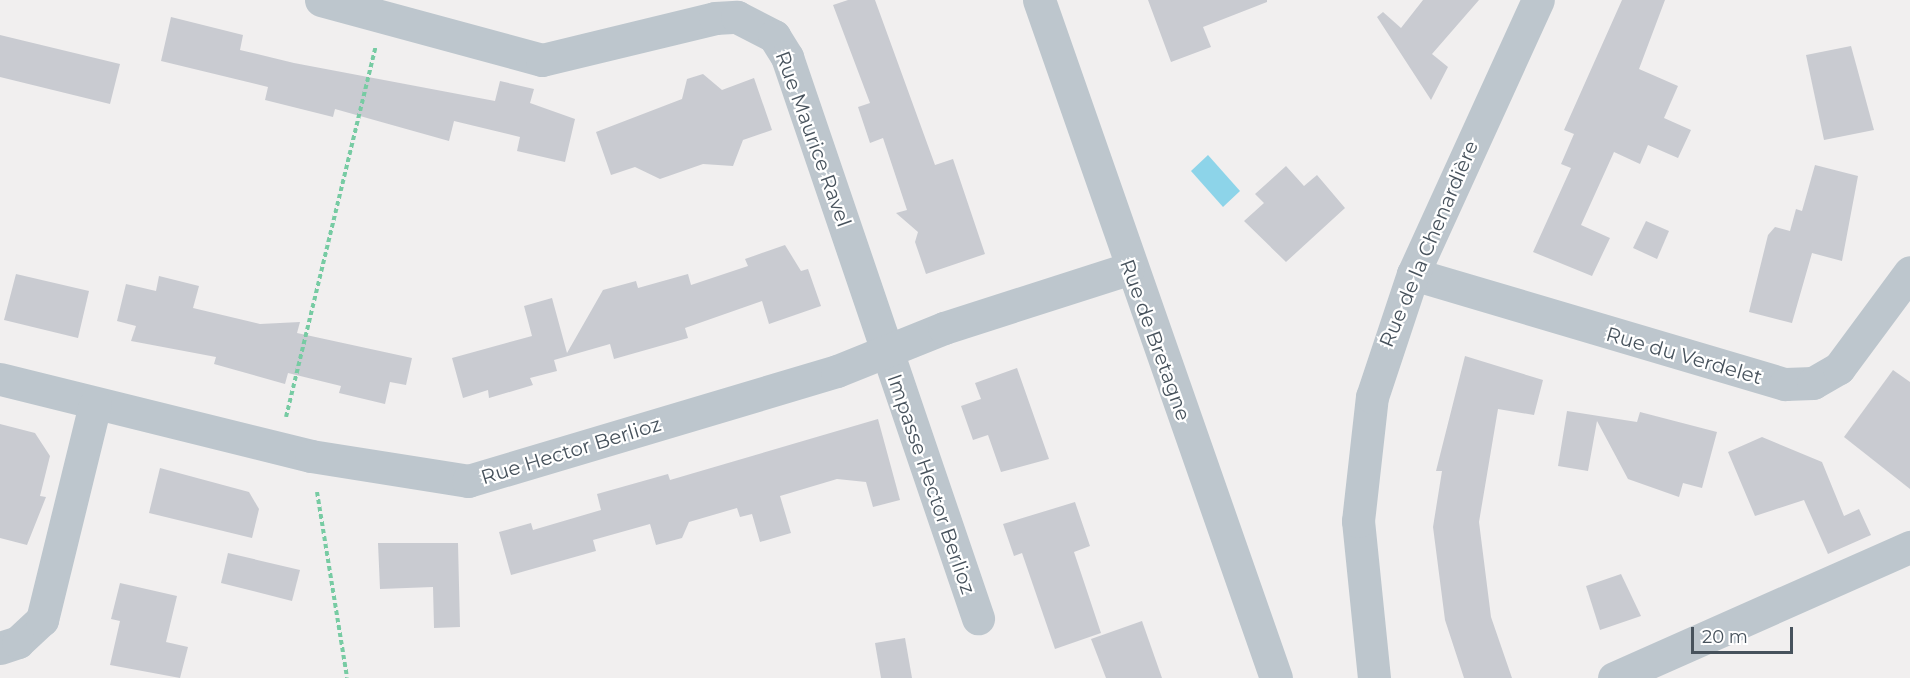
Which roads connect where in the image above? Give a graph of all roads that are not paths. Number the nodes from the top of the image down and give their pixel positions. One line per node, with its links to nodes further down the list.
1 (321, 0): 7 (street, Rue Maurice Ravel)
2 (1039, 0): 4 (street, Rue de Bretagne)
3 (1538, 0): 6 (street, Rue de la Chenardière)
4 (1128, 268): 7 (street, Rue Hector Berlioz); 13 (street, Rue de Bretagne)
5 (1910, 272): 6 (street, Rue du Verdelet)
6 (1413, 274): 14 (street, Rue de la Chenardière)
7 (885, 351): 9 (street, Rue Hector Berlioz); 11 (street, Impasse Hector Berlioz)
8 (0, 379): 9 (street, Rue Hector Berlioz)
9 (95, 404): 12 (street)
10 (1910, 547): 15 (street)
11 (978, 618)
12 (0, 648)
13 (1276, 678)
14 (1374, 678)
15 (1614, 678)

